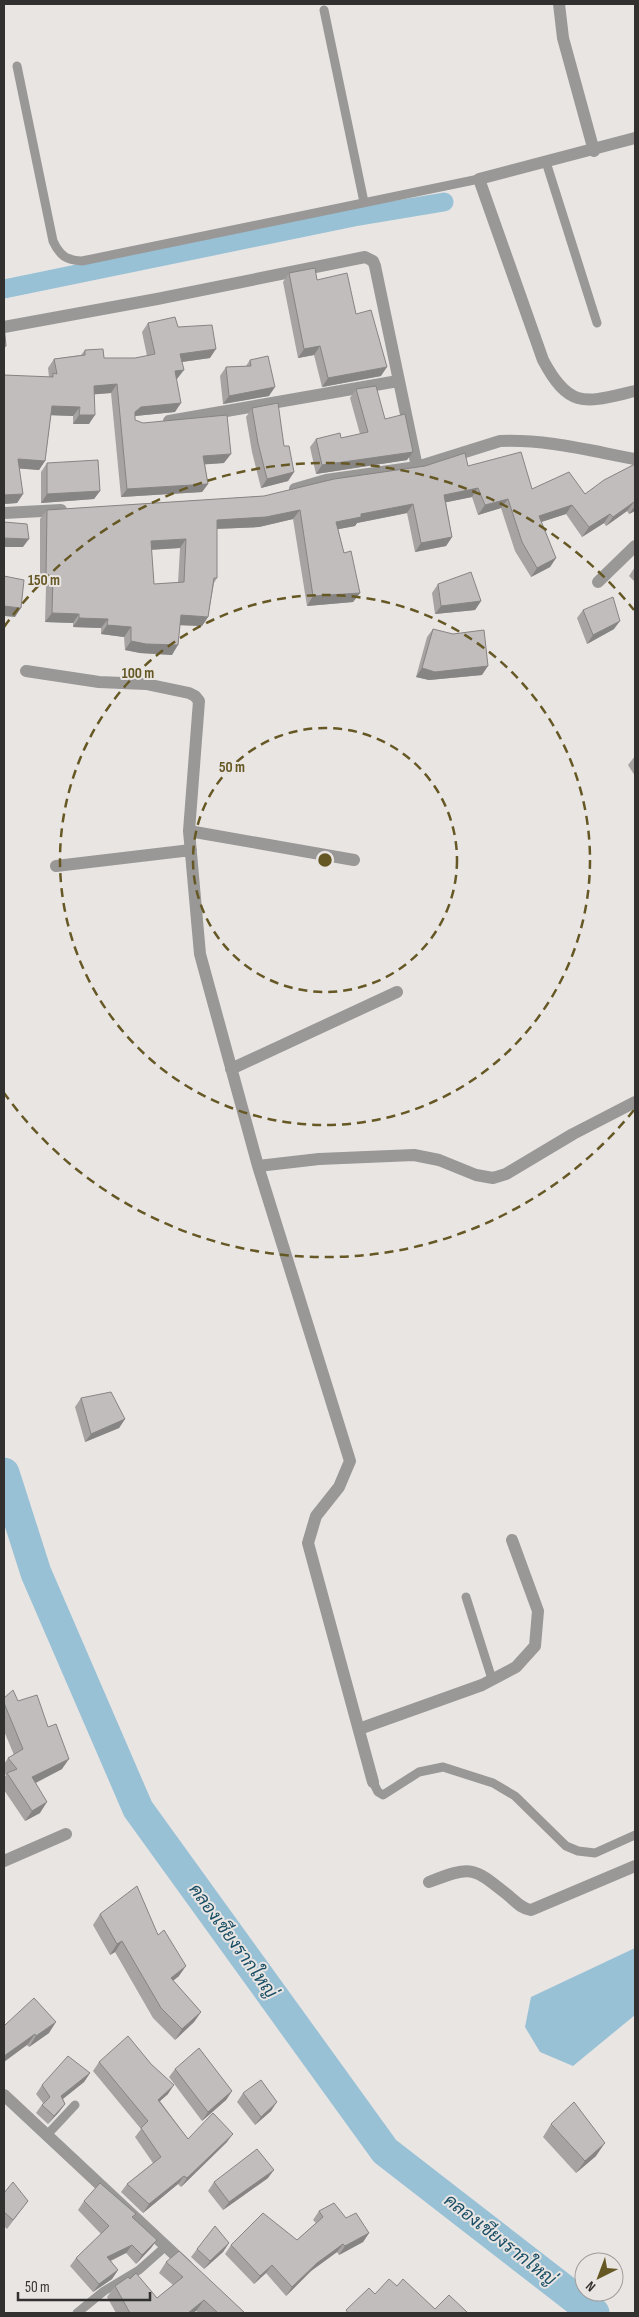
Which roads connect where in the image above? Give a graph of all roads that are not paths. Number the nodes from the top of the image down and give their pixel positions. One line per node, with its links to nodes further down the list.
1 (559, 4): 5 (street)
2 (324, 10): 8 (lane)
3 (17, 66): 8 (lane)
4 (635, 138): 5 (street)
5 (594, 151): 6 (street)
6 (546, 162): 7 (street); 9 (lane)
7 (479, 179): 8 (lane); 12 (street)
8 (364, 202)
9 (597, 322)
10 (4, 327): 11 (street)
11 (398, 382): 13 (street); 15 (street)
12 (635, 391)
13 (155, 422)
14 (635, 458): 15 (street)
15 (418, 466): 16 (street)
16 (282, 492)
17 (70, 510): 18 (street)
18 (4, 514)
19 (635, 546): 20 (street)
20 (598, 582)
21 (26, 671): 22 (street)
22 (189, 831): 23 (street); 24 (street)
23 (190, 850): 25 (street); 27 (street)
24 (354, 860)
25 (56, 866)
26 (397, 992): 27 (street)
27 (231, 1068): 29 (street)
28 (635, 1102): 29 (street)
29 (258, 1166): 33 (street)
30 (512, 1540): 32 (street)
31 (466, 1597): 32 (lane)
32 (492, 1679): 33 (street)
33 (359, 1729): 34 (street)
34 (374, 1782): 36 (lane)
35 (66, 1834): 37 (street)
36 (635, 1835)
37 (4, 1861)
38 (635, 1866): 39 (street)
39 (429, 1882)
40 (4, 2095): 42 (street)
41 (75, 2105): 42 (lane)
42 (46, 2136): 43 (street)
43 (166, 2246): 44 (street); 45 (lane)
44 (195, 2273)
45 (78, 2313)

